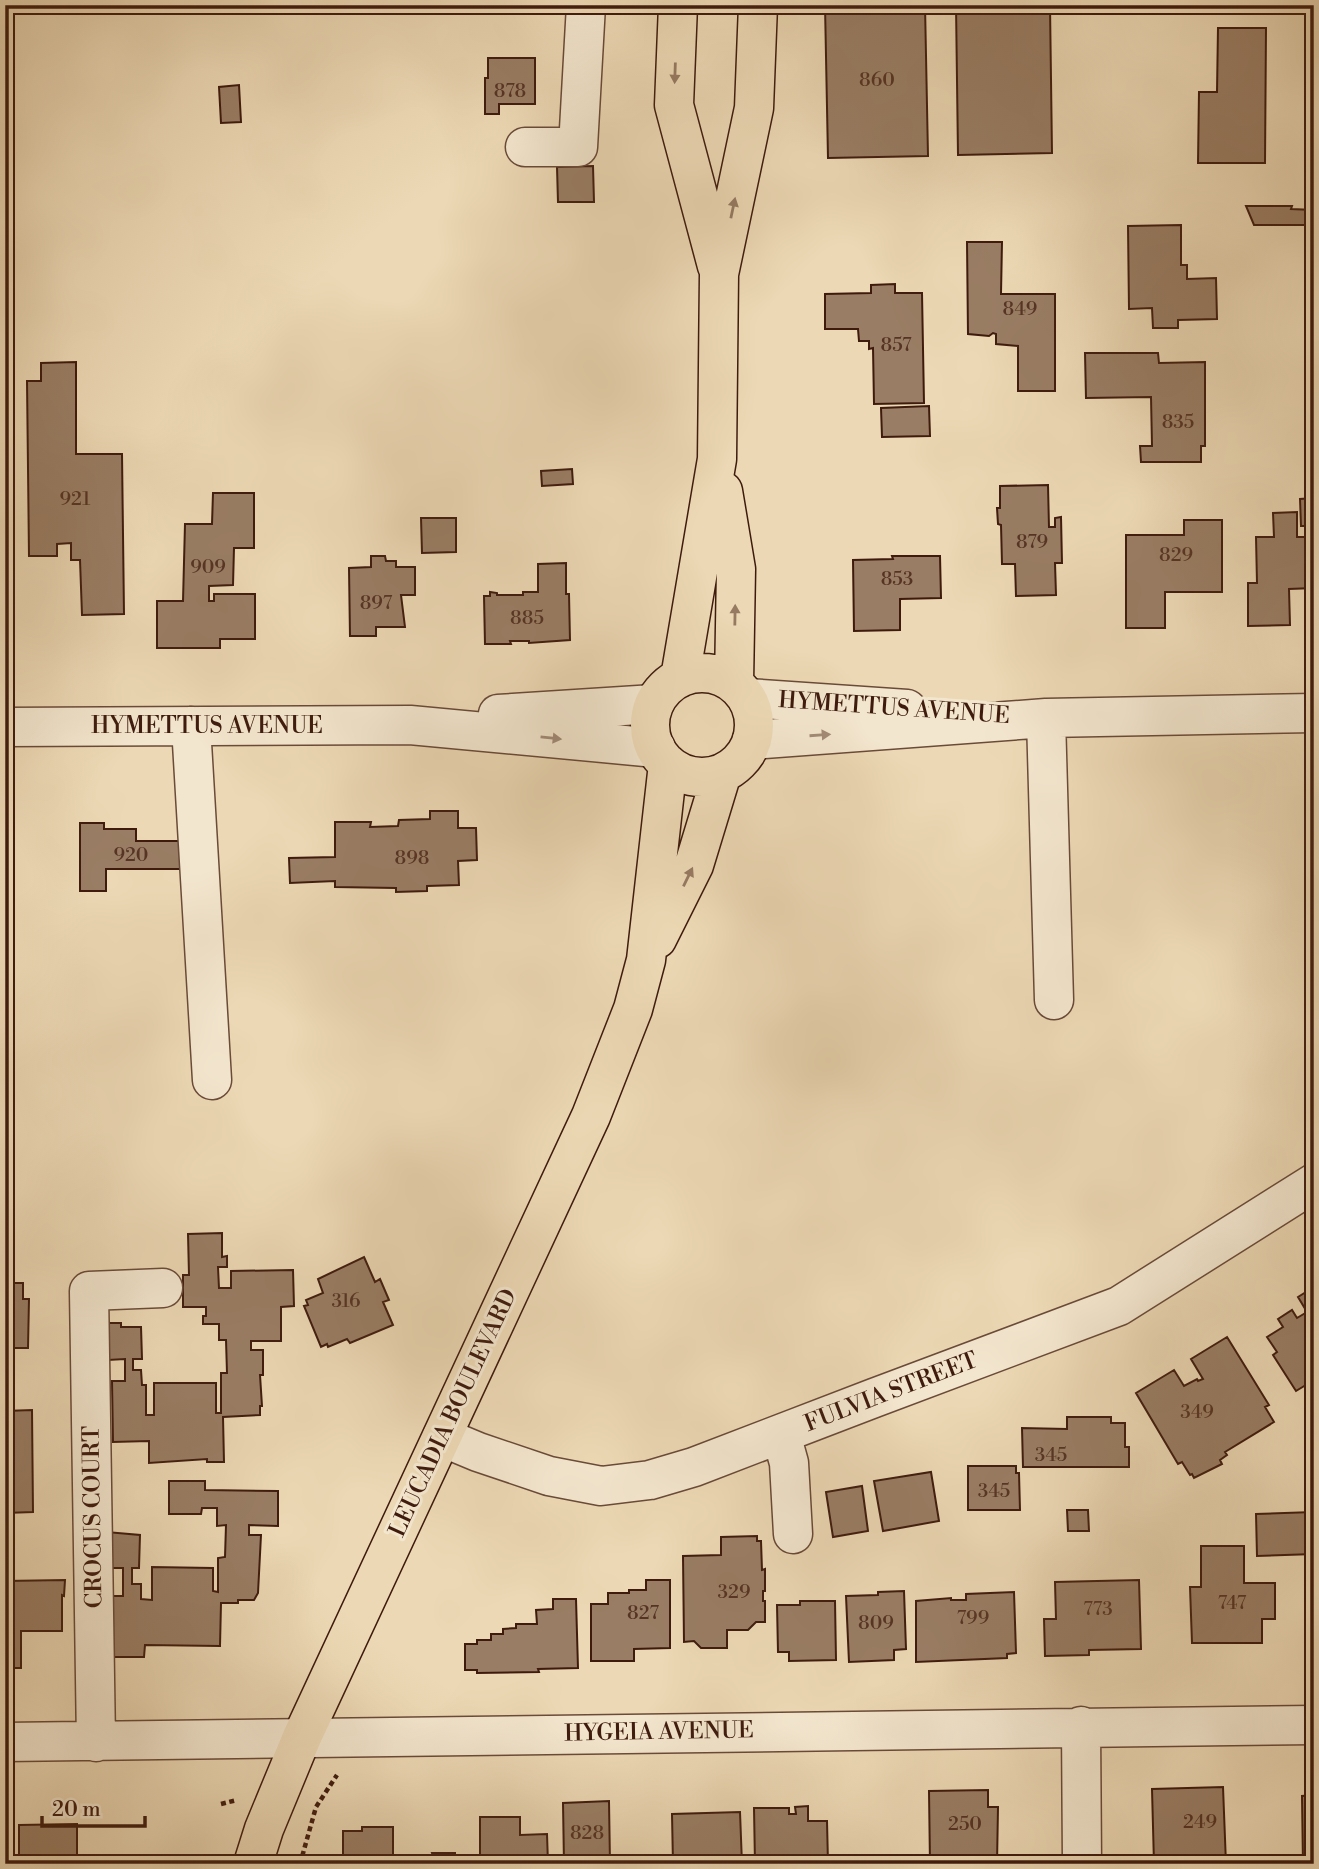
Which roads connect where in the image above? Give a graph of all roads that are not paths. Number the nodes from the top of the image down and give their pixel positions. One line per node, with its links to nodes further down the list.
1 (586, 5): 4 (street)
2 (678, 5): 5 (main road, one-way to 5)
3 (758, 5): 5 (main road, one-way to 3)
4 (525, 147)
5 (719, 274): 6 (main road)
6 (717, 459): 7 (main road); 8 (main road, one-way to 6)
7 (667, 691): 8 (main road); 11 (street, HYMETTUS AVENUE); 15 (main road)
8 (741, 691): 10 (street, HYMETTUS AVENUE); 14 (main road)
9 (1314, 713): 10 (street, HYMETTUS AVENUE)
10 (1044, 718): 14 (street, HYMETTUS AVENUE, one-way to 10); 18 (street)
11 (410, 725): 12 (street, HYMETTUS AVENUE); 15 (street, HYMETTUS AVENUE, one-way to 15)
12 (191, 726): 13 (street, HYMETTUS AVENUE); 19 (street)
13 (5, 727)
14 (752, 740): 16 (main road)
15 (662, 756): 16 (main road); 17 (main road, LEUCADIA BOULEVARD)
16 (722, 773): 17 (main road, LEUCADIA BOULEVARD, one-way to 16)
17 (646, 960): 23 (main road, LEUCADIA BOULEVARD)
18 (1054, 1000)
19 (212, 1080)
20 (1314, 1183): 22 (street, FULVIA STREET)
21 (163, 1288): 29 (street, CROCUS COURT)
22 (781, 1434): 23 (street, FULVIA STREET); 24 (street)
23 (442, 1437): 27 (main road, LEUCADIA BOULEVARD)
24 (793, 1534)
25 (1314, 1725): 26 (street, HYGEIA AVENUE)
26 (1081, 1726): 27 (street, HYGEIA AVENUE); 31 (street)
27 (302, 1737): 29 (street, HYGEIA AVENUE); 30 (main road, LEUCADIA BOULEVARD)
28 (5, 1742): 29 (street, HYGEIA AVENUE)
29 (96, 1742)
30 (253, 1864)
31 (1082, 1864)

